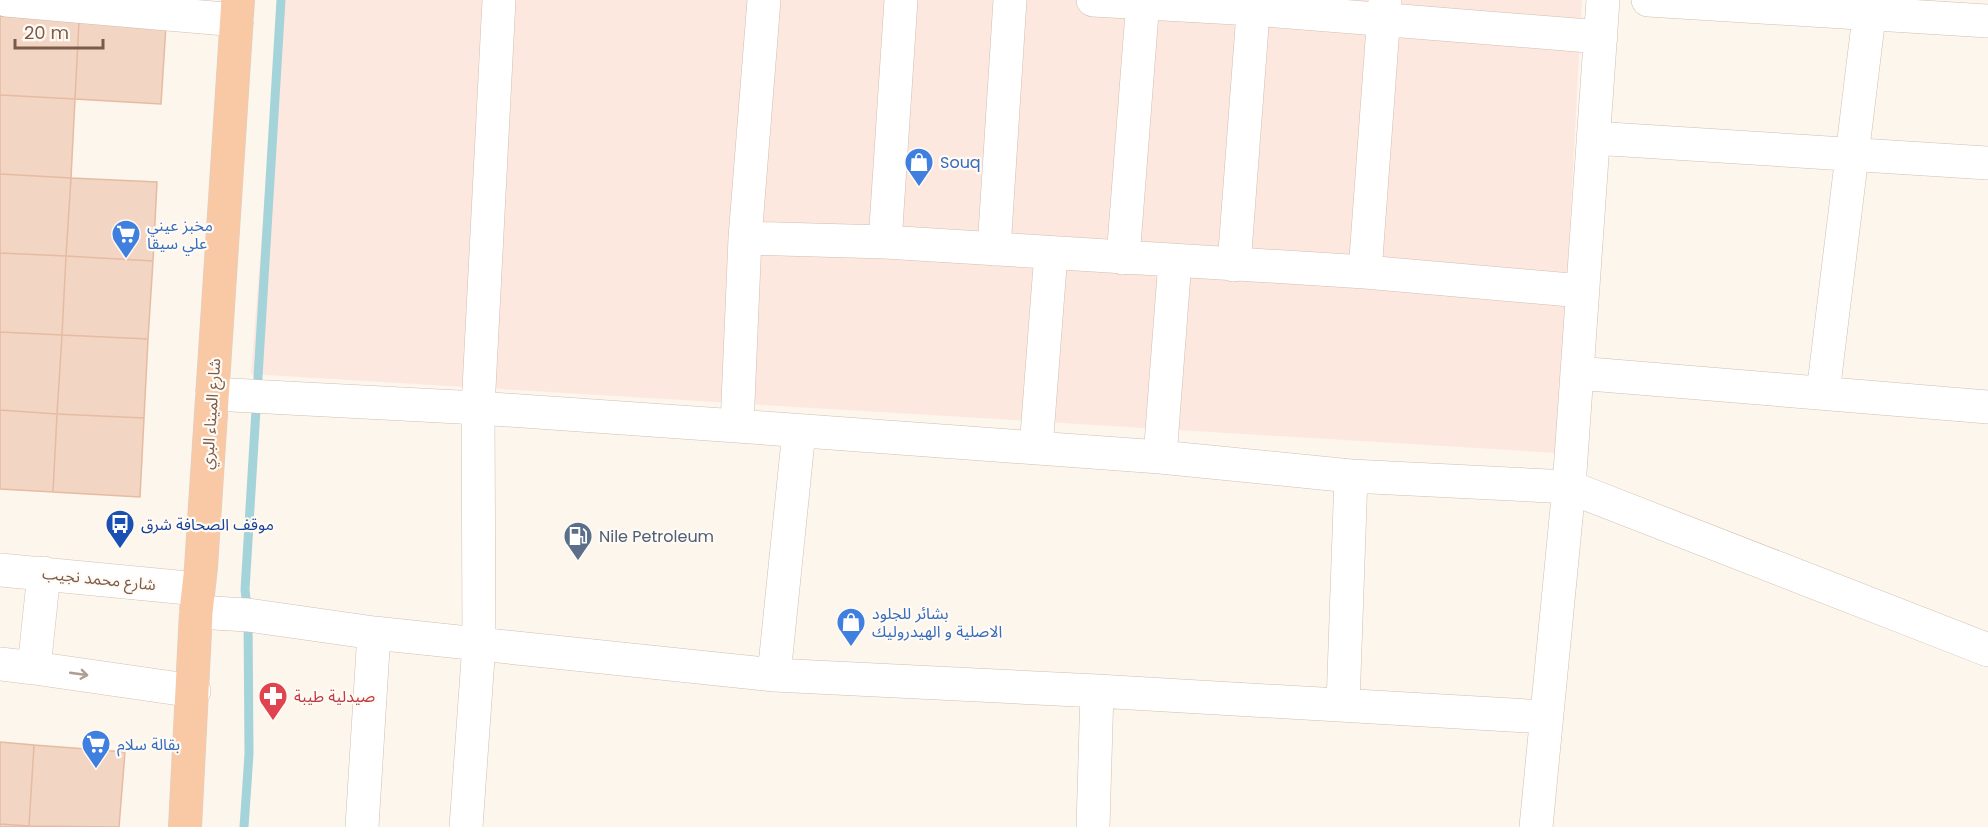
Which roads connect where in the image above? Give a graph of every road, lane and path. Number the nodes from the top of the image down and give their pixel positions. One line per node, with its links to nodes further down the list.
1 (6, 0): 12 (street)
2 (499, 0): 32 (street)
3 (764, 0): 19 (street)
4 (901, 0): 20 (street)
5 (1010, 0): 21 (street)
6 (1092, 0): 9 (street)
7 (1603, 0): 15 (street)
8 (1648, 0): 11 (street)
9 (1143, 2): 10 (street); 23 (street)
10 (1254, 4): 13 (street); 25 (street)
11 (1870, 7): 14 (street); 17 (street)
12 (237, 10): 30 (highway, شارع الميناء البري)
13 (1384, 10): 15 (street); 26 (street)
14 (1988, 21)
15 (1601, 37): 16 (street)
16 (1593, 138): 17 (street); 27 (street)
17 (1853, 154): 18 (street); 29 (street)
18 (1988, 163)
19 (745, 238): 20 (street); 33 (street)
20 (885, 242): 21 (street)
21 (994, 249): 22 (street)
22 (1051, 253): 23 (street); 35 (street)
23 (1123, 258): 24 (street)
24 (1175, 261): 25 (street); 36 (street)
25 (1234, 265): 26 (street)
26 (1365, 272): 27 (street)
27 (1582, 291): 28 (street)
28 (1576, 372): 29 (street); 38 (street)
29 (1823, 393): 31 (street)
30 (212, 394): 32 (street); 41 (highway, شارع الميناء البري)
31 (1988, 407)
32 (478, 408): 33 (street); 43 (street)
33 (737, 426): 34 (street)
34 (799, 430): 35 (street); 47 (street)
35 (1036, 448): 36 (street)
36 (1160, 457): 37 (street)
37 (1351, 476): 38 (street); 50 (street)
38 (1569, 487): 44 (street); 51 (street)
39 (0, 570): 40 (street, شارع محمد نجيب)
40 (44, 573): 41 (street, شارع محمد نجيب); 46 (street)
41 (197, 601): 42 (street, شارع محمد نجيب); 48 (highway, شارع الميناء البري)
42 (374, 633): 43 (street, شارع محمد نجيب); 53 (street)
43 (479, 644): 47 (street, شارع محمد نجيب); 54 (street)
44 (1988, 650)
45 (0, 664): 46 (street)
46 (34, 668): 48 (street, one-way to 48)
47 (774, 675): 49 (street, شارع محمد نجيب)
48 (194, 691): 52 (highway, شارع الميناء البري)
49 (1097, 691): 50 (street, شارع محمد نجيب); 55 (street)
50 (1343, 705): 51 (street, شارع محمد نجيب)
51 (1545, 717): 56 (street)
52 (185, 827)
53 (362, 827)
54 (466, 827)
55 (1093, 827)
56 (1536, 827)

